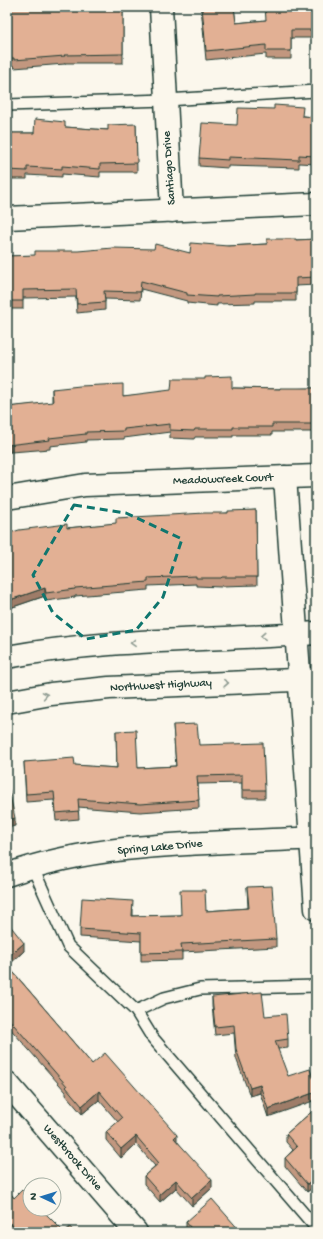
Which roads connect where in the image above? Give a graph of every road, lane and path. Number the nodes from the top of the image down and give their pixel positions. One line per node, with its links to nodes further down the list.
1 (161, 7): 3 (street, Santiago Drive)
2 (316, 91): 3 (lane)
3 (166, 100): 4 (lane); 6 (street, Santiago Drive)
4 (7, 105)
5 (316, 204): 6 (street, Santiago Drive)
6 (172, 211): 7 (street)
7 (7, 218)
8 (316, 476): 9 (street)
9 (285, 477): 10 (street, Meadowcreek Court); 11 (street, Meadowcreek Court)
10 (7, 498)
11 (306, 634): 12 (street, one-way to 12); 13 (street, Meadowcreek Court)
12 (7, 657)
13 (308, 679): 14 (street, Northwest Highway, one-way to 13); 15 (street, Meadowcreek Court)
14 (7, 702)
15 (313, 839): 16 (street, Spring Lake Drive); 18 (street, Meadowcreek Court)
16 (32, 866): 17 (street, Spring Lake Drive); 20 (lane)
17 (7, 875)
18 (316, 909)
19 (316, 986): 20 (lane)
20 (136, 1011): 22 (lane)
21 (7, 1083): 23 (street, Westbrook Drive)
22 (316, 1228)
23 (136, 1232)

